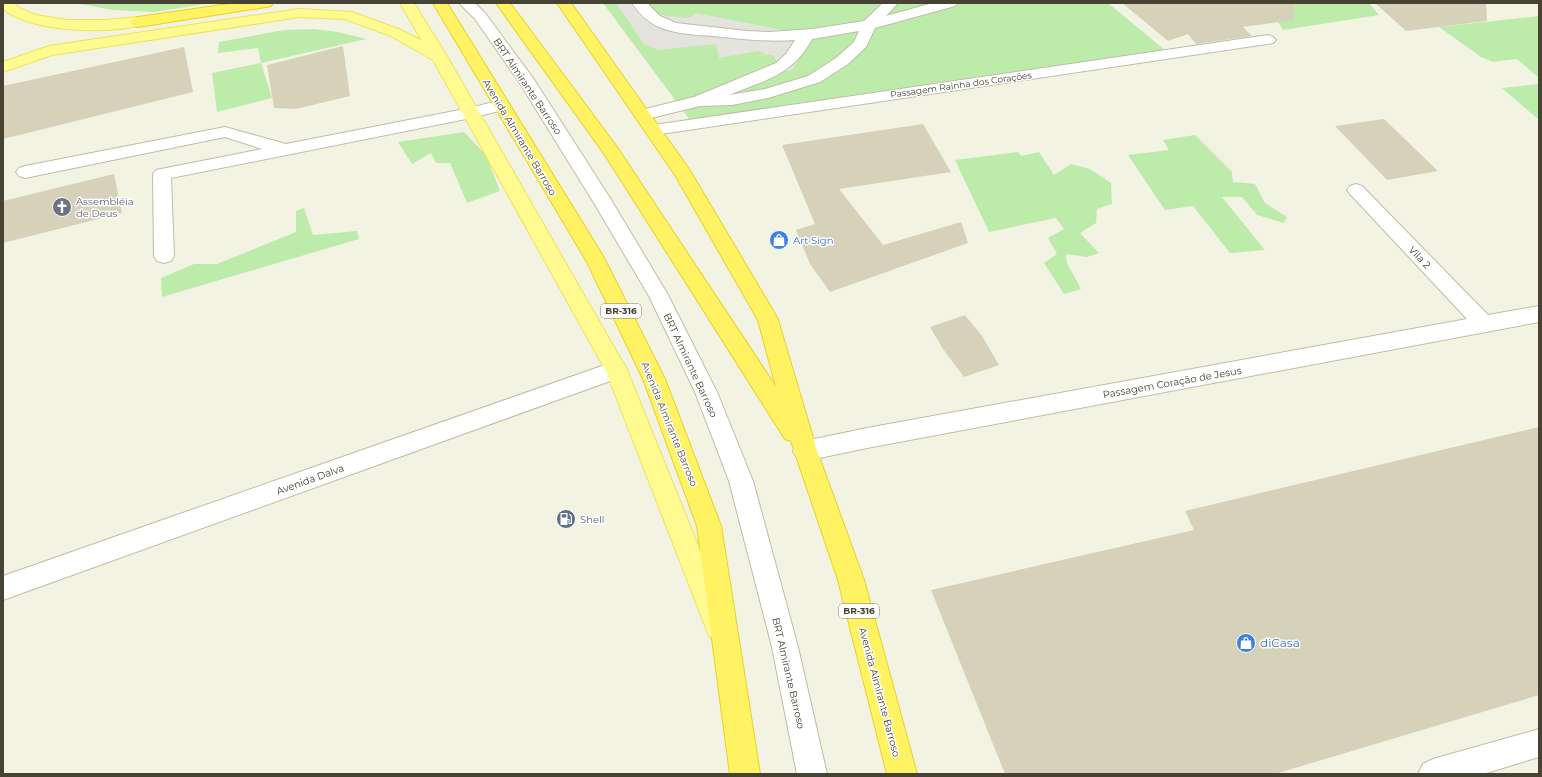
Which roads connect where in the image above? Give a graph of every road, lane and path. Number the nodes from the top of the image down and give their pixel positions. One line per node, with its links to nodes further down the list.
1 (4, 3): 12 (main road)
2 (26, 3): 12 (main road)
3 (266, 3): 12 (highway)
4 (407, 3): 17 (main road)
5 (440, 3): 20 (highway, Avenida Almirante Barroso / BR-316)
6 (466, 3): 36 (street, BRT Almirante Barroso)
7 (503, 3): 31 (highway, Avenida Almirante Barroso / BR-316)
8 (564, 3): 22 (highway, Avenida Almirante Barroso / BR-316)
9 (639, 3): 14 (street)
10 (891, 3): 13 (street)
11 (950, 3): 13 (street)
12 (134, 22): 16 (main road)
13 (869, 25): 14 (street); 19 (street)
14 (806, 35): 19 (street)
15 (1268, 40): 23 (street, Passagem Rainha dos Corações)
16 (14, 47)
17 (440, 58): 18 (main road); 21 (main road)
18 (3, 67)
19 (700, 101): 22 (street)
20 (500, 105): 21 (street); 33 (highway, Avenida Almirante Barroso / BR-316)
21 (471, 113): 24 (street); 30 (main road)
22 (643, 115): 23 (highway, Avenida Almirante Barroso / BR-316)
23 (654, 130): 31 (highway, Avenida Almirante Barroso / BR-316)
24 (284, 149): 25 (street); 27 (street)
25 (25, 172)
26 (1356, 190): 29 (street, Vila 2)
27 (164, 256)
28 (1539, 314): 29 (street, Passagem Coração de Jesus)
29 (1484, 324): 31 (street, Passagem Coração de Jesus)
30 (616, 370): 32 (street, Avenida Dalva); 33 (main road)
31 (805, 451): 37 (highway, Avenida Almirante Barroso / BR-316)
32 (3, 588)
33 (727, 650): 35 (highway, Avenida Almirante Barroso / BR-316)
34 (1539, 743): 38 (street)
35 (745, 774)
36 (812, 774)
37 (902, 774)
38 (1433, 774)

